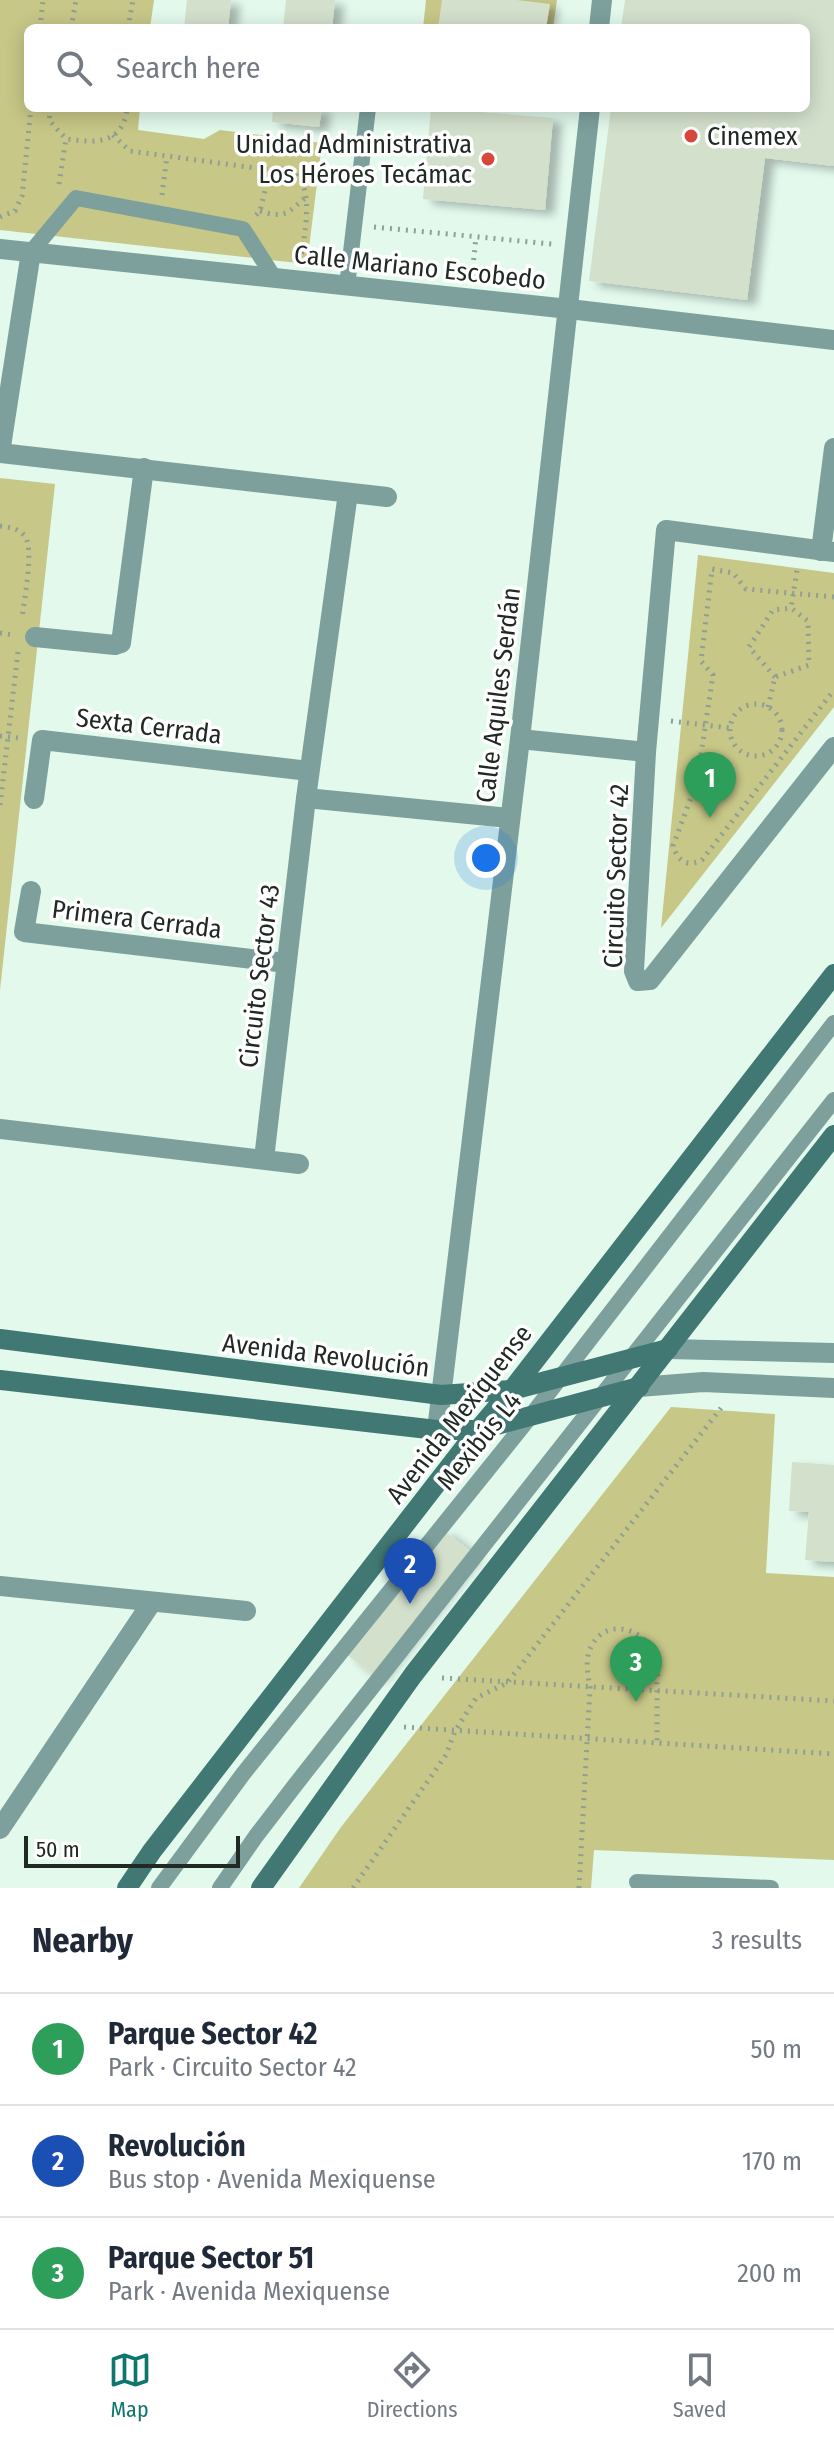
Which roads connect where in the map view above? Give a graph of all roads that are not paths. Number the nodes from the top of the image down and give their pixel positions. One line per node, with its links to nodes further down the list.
1 (602, 0): 2 (street)
2 (599, 24)
3 (368, 112): 8 (lane)
4 (590, 112): 9 (street, Calle Aquiles Serdán)
5 (0, 249): 6 (street, Calle Mariano Escobedo)
6 (31, 252): 7 (street, Calle Mariano Escobedo); 7 (lane); 12 (street)
7 (275, 279): 8 (street, Calle Mariano Escobedo)
8 (347, 286): 9 (street, Calle Mariano Escobedo)
9 (569, 309): 10 (street, Calle Mariano Escobedo); 18 (street, Calle Aquiles Serdán)
10 (834, 340)
11 (834, 448): 16 (street)
12 (0, 453): 13 (street)
13 (144, 468): 14 (street); 17 (street)
14 (348, 493): 15 (street); 21 (street, Circuito Sector 43)
15 (387, 497)
16 (819, 550): 20 (street, Circuito Sector 42)
17 (35, 637)
18 (520, 739): 20 (street, Circuito Sector 42); 24 (street, Calle Aquiles Serdán)
19 (834, 747): 20 (street, Circuito Sector 42)
20 (646, 752)
21 (309, 771): 22 (street, Circuito Sector 43); 23 (street, Sexta Cerrada)
22 (306, 798): 24 (street); 26 (street, Circuito Sector 43)
23 (34, 799)
24 (509, 818): 43 (street, Calle Aquiles Serdán)
25 (31, 891): 26 (street, Primera Cerrada)
26 (286, 963): 32 (street, Circuito Sector 43)
27 (834, 974): 42 (main road, Avenida Mexiquense)
28 (834, 1023): 38 (lane, Mexibús L4)
29 (834, 1100): 37 (lane)
30 (0, 1129): 32 (street)
31 (834, 1135): 35 (main road)
32 (264, 1159): 33 (street)
33 (299, 1164)
34 (0, 1339): 43 (main road, Avenida Revolución)
35 (668, 1349): 36 (street, Avenida Revolución); 37 (main road, Avenida Revolución); 40 (main road)
36 (834, 1353)
37 (630, 1359): 38 (main road, Avenida Revolución); 44 (lane)
38 (561, 1376): 42 (main road, Avenida Revolución); 45 (lane, Mexibús L4)
39 (0, 1380): 46 (main road)
40 (639, 1387): 41 (street); 44 (main road); 56 (main road)
41 (834, 1388)
42 (512, 1390): 43 (main road, Avenida Revolución); 47 (main road, Avenida Mexiquense)
43 (441, 1395): 46 (street, Calle Aquiles Serdán)
44 (599, 1399): 45 (main road); 55 (lane)
45 (530, 1417): 47 (main road); 54 (lane, Mexibús L4)
46 (437, 1430): 47 (main road)
47 (478, 1430): 53 (main road, Avenida Mexiquense)
48 (0, 1586): 49 (street)
49 (152, 1602): 50 (street); 51 (street)
50 (246, 1611)
51 (0, 1829)
52 (637, 1882): 57 (lane)
53 (127, 1888)
54 (159, 1888)
55 (220, 1888)
56 (261, 1888)
57 (771, 1888)

